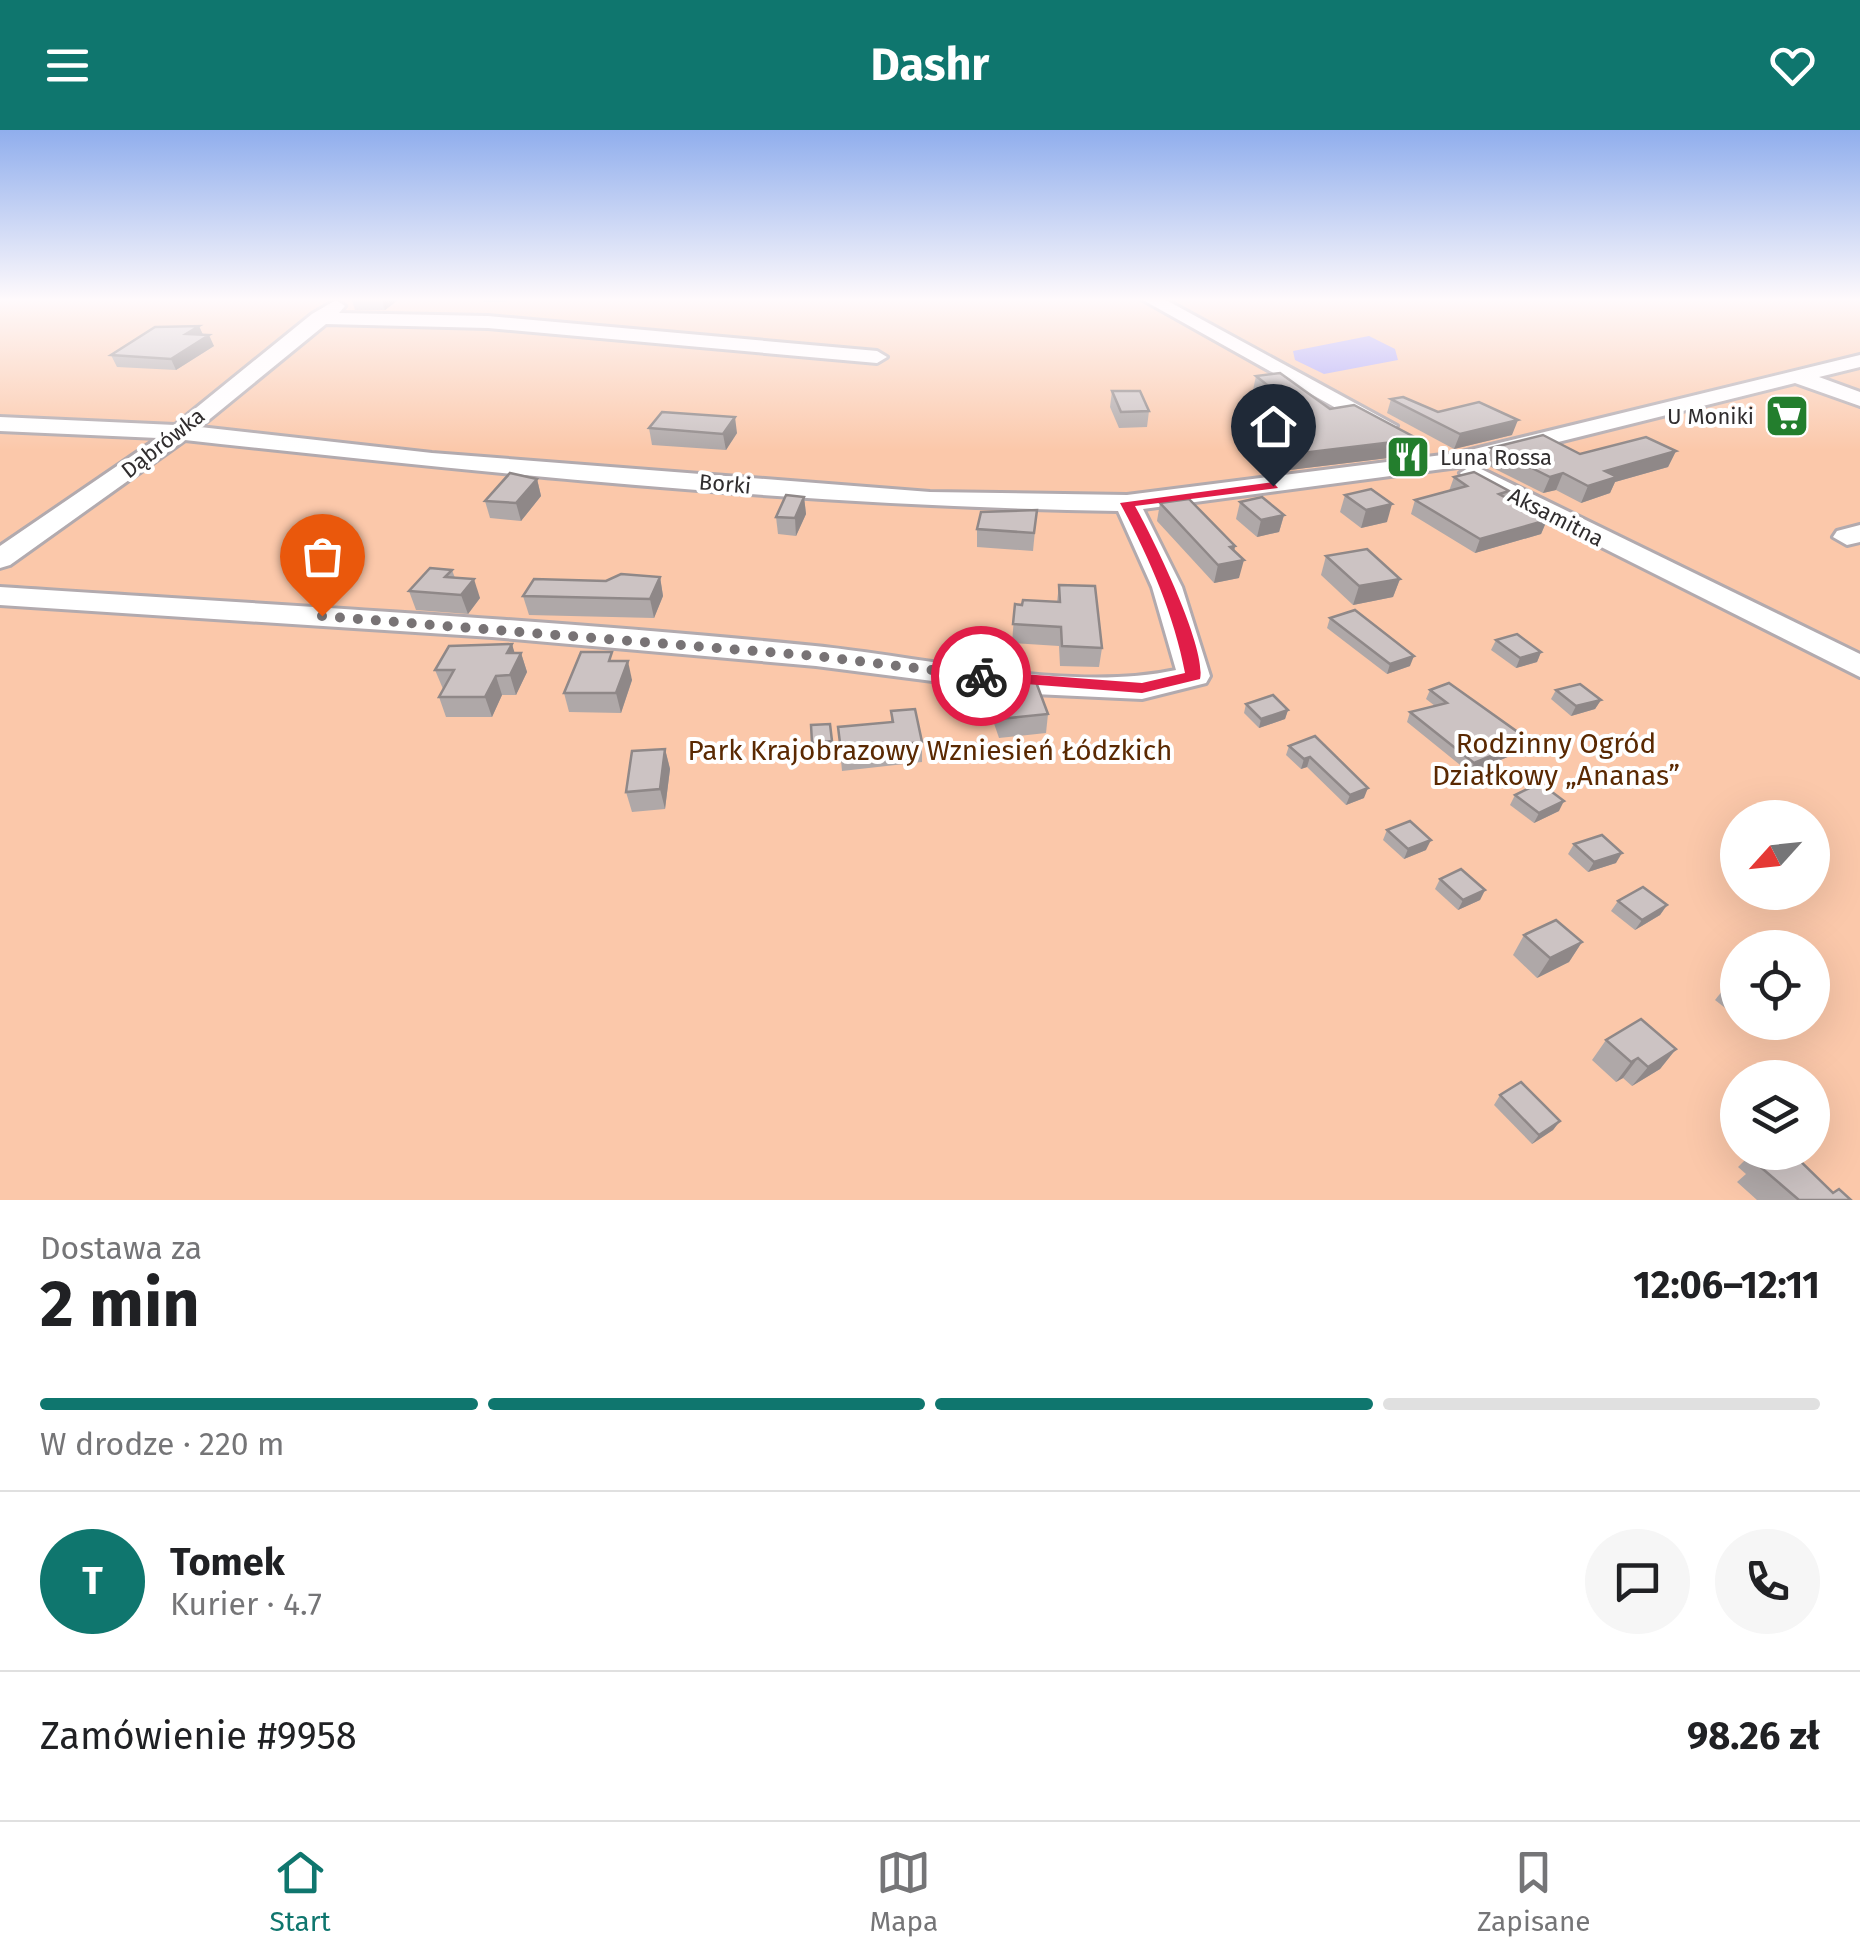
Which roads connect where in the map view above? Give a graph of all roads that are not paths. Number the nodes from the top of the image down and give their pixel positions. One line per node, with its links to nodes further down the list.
1 (281, 350): 9 (street, Dąbrówka)
2 (799, 350): 4 (street)
3 (1244, 350): 10 (street, Aksamitna)
4 (878, 357)
5 (1860, 361): 6 (street, Borki)
6 (1795, 376): 7 (street); 10 (street, Borki)
7 (1860, 399)
8 (0, 424): 9 (street, Borki)
9 (182, 432): 11 (street, Borki); 12 (street, Dąbrówka)
10 (1449, 460): 11 (street, Borki); 14 (street, Aksamitna)
11 (1127, 503): 13 (street)
12 (0, 559)
13 (0, 596)
14 (1860, 667)

